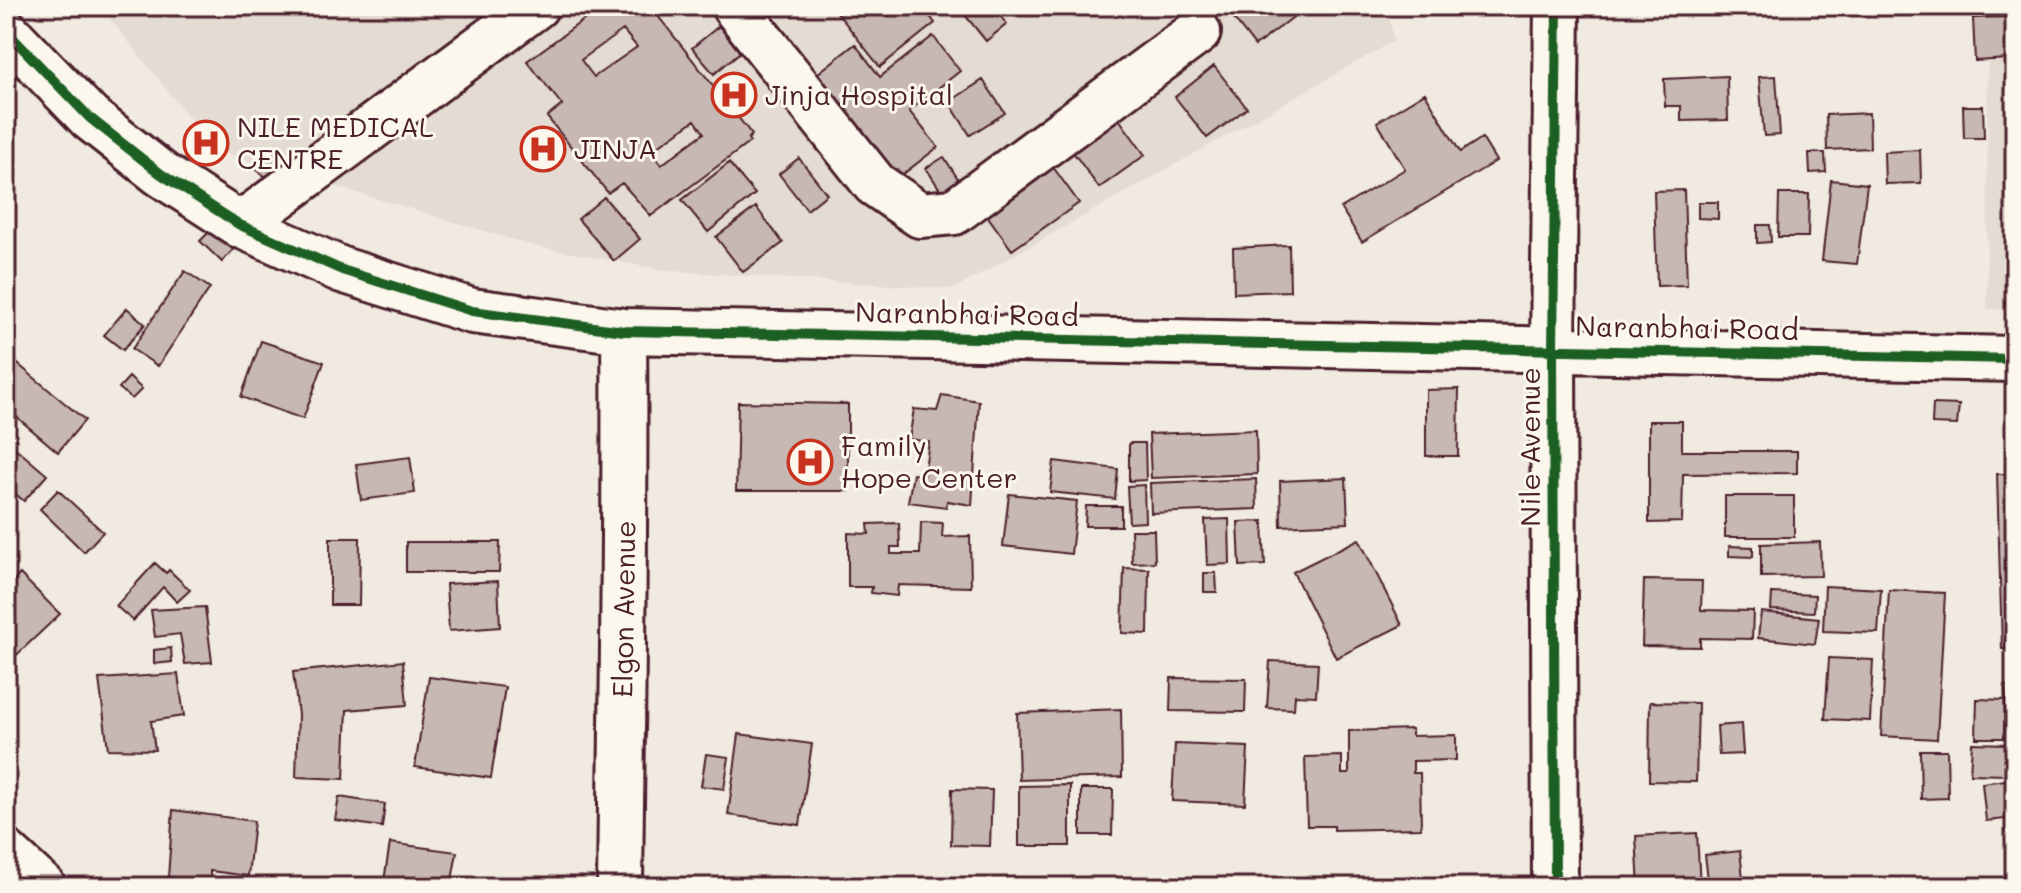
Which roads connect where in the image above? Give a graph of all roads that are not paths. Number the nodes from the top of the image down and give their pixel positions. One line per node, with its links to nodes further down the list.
1 (536, 6): 6 (street)
2 (734, 6): 5 (street)
3 (1557, 6): 8 (street, Nile Avenue)
4 (6, 31): 6 (street, Naranbhai Road)
5 (1198, 32)
6 (240, 225): 7 (street, Naranbhai Road)
7 (624, 331): 8 (street, Naranbhai Road); 12 (street, Elgon Avenue)
8 (1553, 349): 9 (street, Naranbhai Road); 13 (street, Nile Avenue)
9 (2015, 359)
10 (6, 853): 11 (street)
11 (43, 887)
12 (620, 887)
13 (1555, 887)

